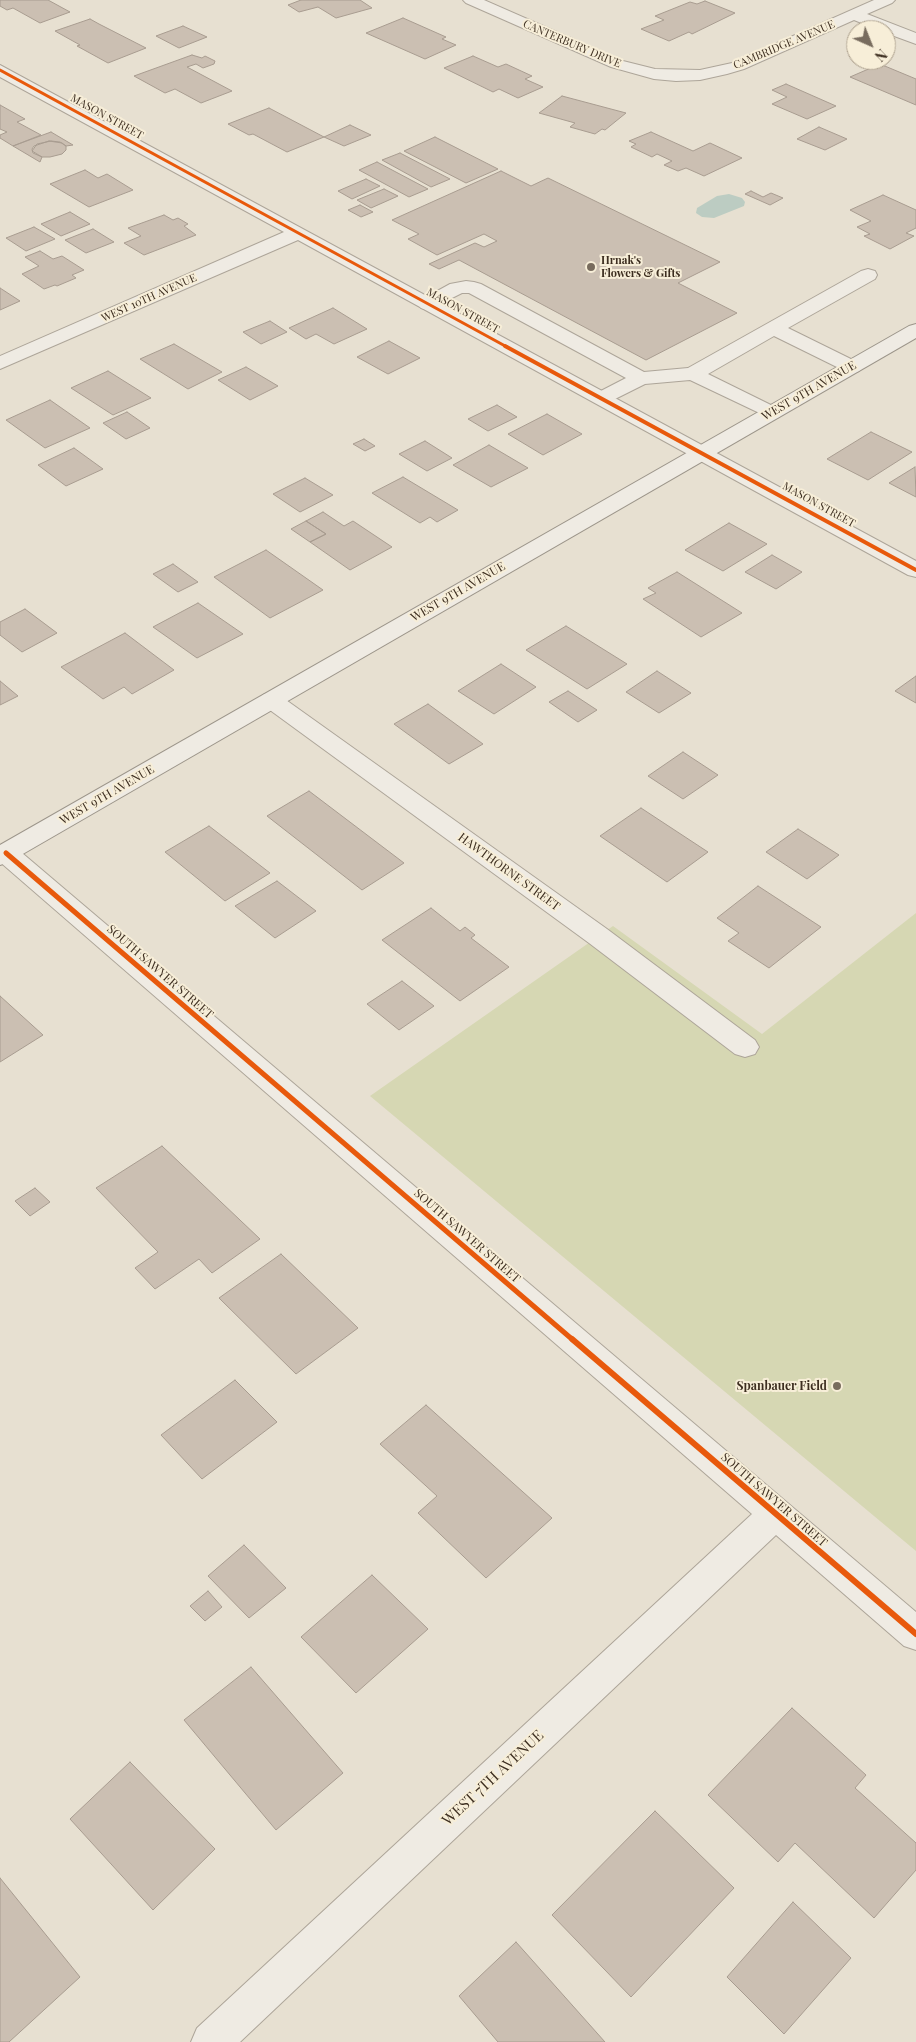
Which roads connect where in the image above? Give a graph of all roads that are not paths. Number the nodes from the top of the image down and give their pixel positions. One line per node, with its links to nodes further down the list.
1 (471, 0): 6 (street, CANTERBURY DRIVE)
2 (887, 0): 3 (street, CAMBRIDGE AVENUE)
3 (855, 15): 4 (street); 6 (street, CAMBRIDGE AVENUE)
4 (916, 39)
5 (0, 70): 7 (street, MASON STREET)
6 (676, 76)
7 (298, 232): 9 (street, MASON STREET); 12 (street, WEST 10TH AVENUE)
8 (868, 275): 10 (street)
9 (428, 304): 15 (street); 16 (street, MASON STREET)
10 (774, 329): 13 (street); 14 (street)
11 (916, 330): 13 (street, WEST 9TH AVENUE)
12 (0, 363)
13 (852, 367): 17 (street, WEST 9TH AVENUE)
14 (693, 374): 15 (street); 17 (street)
15 (641, 378): 16 (street)
16 (602, 398): 18 (street, MASON STREET)
17 (772, 413): 18 (street, WEST 9TH AVENUE)
18 (702, 452): 19 (street, MASON STREET); 20 (street, WEST 9TH AVENUE)
19 (916, 570)
20 (271, 700): 21 (street, WEST 9TH AVENUE); 22 (street, HAWTHORNE STREET)
21 (3, 854): 23 (street, SOUTH SAWYER STREET)
22 (745, 1047)
23 (775, 1514): 24 (street, SOUTH SAWYER STREET); 25 (street, WEST 7TH AVENUE)
24 (916, 1634)
25 (211, 2042)

